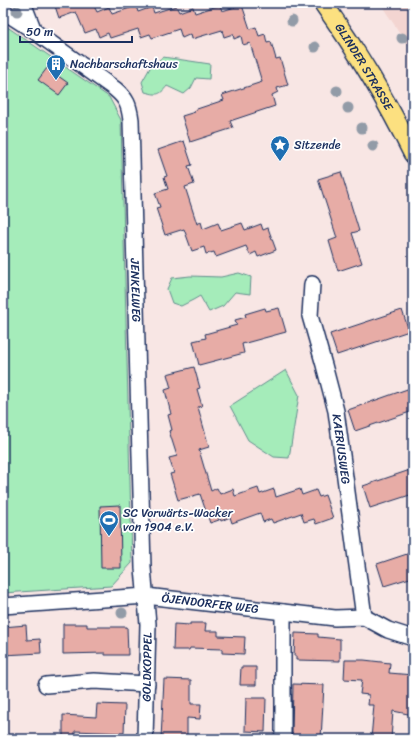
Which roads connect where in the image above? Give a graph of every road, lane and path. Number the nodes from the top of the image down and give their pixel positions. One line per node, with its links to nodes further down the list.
1 (24, 3): 4 (street)
2 (323, 3): 5 (main road, GLINDER STRASSE)
3 (3, 11): 4 (street, JENKELWEG)
4 (34, 31): 7 (street, JENKELWEG)
5 (413, 154)
6 (312, 284): 10 (street, KAERIUSWEG)
7 (146, 596): 8 (street, ÖJENDORFER WEG); 9 (street, ÖJENDORFER WEG); 12 (street, GOLDKOPPEL)
8 (3, 606)
9 (283, 612): 10 (street, ÖJENDORFER WEG); 15 (street)
10 (364, 617): 11 (street)
11 (413, 638)
12 (147, 684): 13 (street); 14 (street, GOLDKOPPEL)
13 (46, 685)
14 (145, 739)
15 (281, 739)

